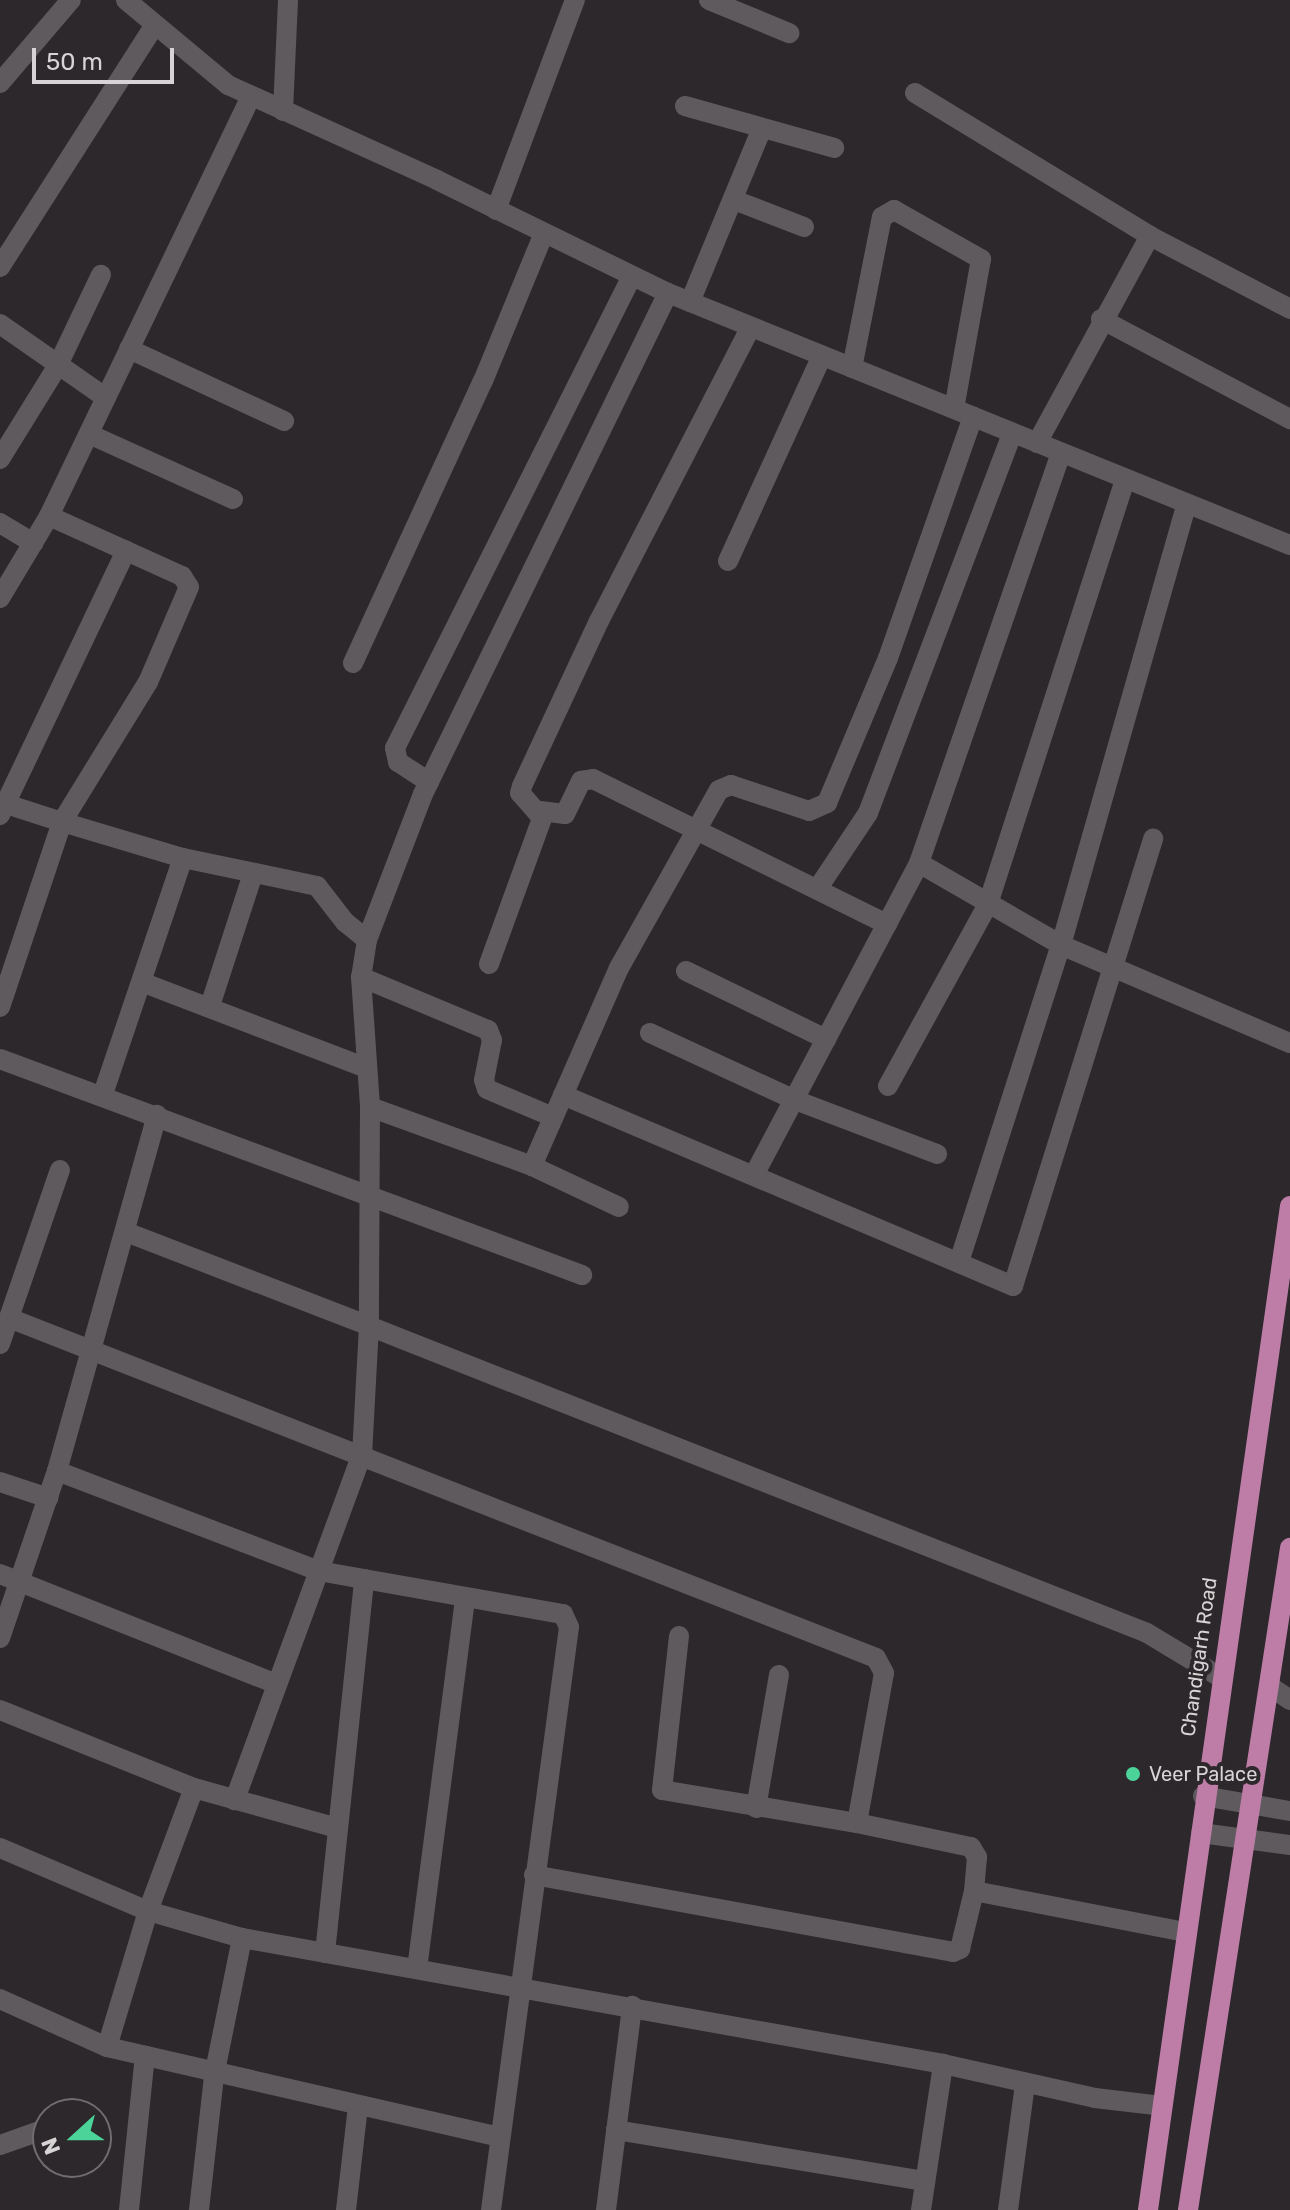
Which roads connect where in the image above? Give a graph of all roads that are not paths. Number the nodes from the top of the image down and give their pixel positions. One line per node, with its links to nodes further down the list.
1 (71, 0): 8 (street)
2 (126, 0): 6 (street)
3 (288, 0): 12 (street)
4 (575, 0): 16 (street)
5 (709, 0): 7 (street)
6 (155, 25): 10 (street); 20 (street)
7 (789, 33)
8 (0, 83)
9 (915, 93): 19 (street)
10 (251, 97): 12 (street); 29 (street)
11 (685, 106): 13 (street)
12 (283, 111): 16 (street)
13 (762, 128): 14 (street); 15 (street)
14 (834, 148)
15 (734, 200): 17 (street); 24 (street)
16 (496, 210): 18 (street)
17 (804, 227)
18 (544, 233): 22 (street); 53 (street)
19 (1150, 236): 25 (street); 26 (street)
20 (0, 267)
21 (101, 275): 31 (street)
22 (632, 276): 23 (street); 54 (street)
23 (668, 293): 24 (street); 54 (street)
24 (690, 302): 28 (street)
25 (1290, 309)
26 (1101, 319): 36 (street); 40 (street)
27 (0, 324): 31 (street)
28 (751, 327): 30 (street); 56 (street)
29 (129, 349): 33 (street); 37 (street)
30 (822, 356): 32 (street); 51 (street)
31 (58, 365): 33 (street); 42 (street)
32 (852, 368): 34 (street); 34 (street)
33 (106, 398): 39 (street)
34 (954, 409): 35 (street)
35 (973, 417): 38 (street); 58 (street)
36 (1290, 419)
37 (284, 421)
38 (1012, 433): 40 (street); 63 (street)
39 (89, 434): 44 (street); 46 (street)
40 (1037, 443): 41 (street)
41 (1061, 453): 43 (street); 61 (street)
42 (0, 459)
43 (1125, 479): 45 (street); 64 (street)
44 (233, 499)
45 (1187, 504): 49 (street); 67 (street)
46 (49, 516): 48 (street); 50 (street)
47 (0, 523): 48 (street)
48 (33, 543): 52 (street)
49 (1290, 545)
50 (126, 551): 55 (street); 57 (street)
51 (728, 561)
52 (0, 597)
53 (353, 663)
54 (429, 782): 66 (street)
55 (2, 807): 57 (street)
56 (540, 811): 58 (street); 68 (street)
57 (62, 822): 60 (street); 74 (street)
58 (699, 827): 63 (street); 82 (street)
59 (1153, 838): 69 (street)
60 (183, 858): 62 (street); 72 (street)
61 (919, 863): 64 (street); 65 (street)
62 (253, 874): 66 (street); 73 (street)
63 (818, 888): 65 (street)
64 (988, 904): 67 (street); 80 (street)
65 (887, 924): 76 (street)
66 (367, 940): 71 (street)
67 (1061, 945): 69 (street); 95 (street)
68 (489, 964)
69 (1112, 966): 77 (street); 95 (street)
70 (686, 971): 76 (street)
71 (361, 977): 79 (street); 86 (street)
72 (144, 983): 73 (street); 81 (street)
73 (210, 1006): 79 (street)
74 (0, 1007)
75 (650, 1033): 83 (street)
76 (826, 1039): 83 (street)
77 (1290, 1043)
78 (0, 1059): 81 (street)
79 (364, 1067): 84 (street)
80 (888, 1086)
81 (103, 1094): 85 (street)
82 (563, 1095): 86 (street); 90 (street)
83 (795, 1100): 87 (street); 90 (street)
84 (370, 1107): 88 (street); 91 (street)
85 (157, 1115): 91 (street); 94 (street)
86 (553, 1117): 88 (street)
87 (937, 1154)
88 (532, 1166): 93 (street)
89 (60, 1170): 97 (street)
90 (754, 1175): 95 (street)
91 (370, 1197): 96 (street); 98 (street)
92 (1290, 1206): 113 (main road, Chandigarh Road)
93 (619, 1207)
94 (126, 1232): 98 (street); 100 (street)
95 (959, 1262)
96 (582, 1275)
97 (9, 1318): 99 (street); 100 (street)
98 (369, 1326): 101 (street); 113 (street)
99 (0, 1344)
100 (90, 1352): 101 (street); 102 (street)
101 (362, 1454): 106 (street); 124 (street)
102 (57, 1471): 104 (street); 106 (street)
103 (0, 1482): 104 (street)
104 (48, 1498): 107 (street)
105 (1290, 1548): 115 (main road)
106 (319, 1571): 108 (street); 114 (street)
107 (10, 1577): 111 (street); 114 (street)
108 (364, 1579): 109 (street); 125 (street)
109 (465, 1598): 130 (street); 136 (street)
110 (679, 1636): 122 (street)
111 (0, 1638)
112 (779, 1675): 122 (street)
113 (1220, 1677): 119 (main road, Chandigarh Road)
114 (276, 1684): 120 (street)
115 (1271, 1687): 116 (street); 121 (main road)
116 (1290, 1700)
117 (0, 1710): 118 (street)
118 (194, 1788): 120 (street); 132 (street)
119 (1203, 1796): 121 (street); 126 (main road, Chandigarh Road)
120 (235, 1800): 125 (street)
121 (1252, 1805): 123 (street); 127 (main road)
122 (756, 1808): 124 (street)
123 (1290, 1811)
124 (857, 1823): 131 (street)
125 (334, 1827): 135 (street)
126 (1201, 1833): 127 (street); 133 (main road, Chandigarh Road)
127 (1247, 1839): 128 (street); 160 (main road)
128 (1290, 1845)
129 (0, 1848): 132 (street)
130 (534, 1875): 131 (street); 137 (street)
131 (974, 1891): 133 (street)
132 (148, 1911): 134 (street); 140 (street)
133 (1185, 1932): 146 (main road, Chandigarh Road)
134 (242, 1938): 135 (street); 143 (street)
135 (325, 1953): 136 (street)
136 (417, 1969): 137 (street)
137 (520, 1987): 139 (street); 149 (street)
138 (0, 1999): 140 (street)
139 (632, 2006): 142 (street); 147 (street)
140 (107, 2047): 141 (street)
141 (145, 2056): 143 (street); 152 (street)
142 (943, 2064): 144 (street); 151 (street)
143 (214, 2076): 145 (street); 153 (street)
144 (1025, 2085): 146 (street); 158 (street)
145 (358, 2106): 149 (street); 154 (street)
146 (1162, 2106): 159 (main road, Chandigarh Road)
147 (616, 2130): 151 (street); 156 (street)
148 (32, 2134): 150 (street)
149 (500, 2137): 155 (street)
150 (0, 2145)
151 (925, 2181): 157 (street)
152 (129, 2210)
153 (199, 2210)
154 (346, 2210)
155 (491, 2210)
156 (606, 2210)
157 (921, 2210)
158 (1008, 2210)
159 (1148, 2210)
160 (1188, 2210)

